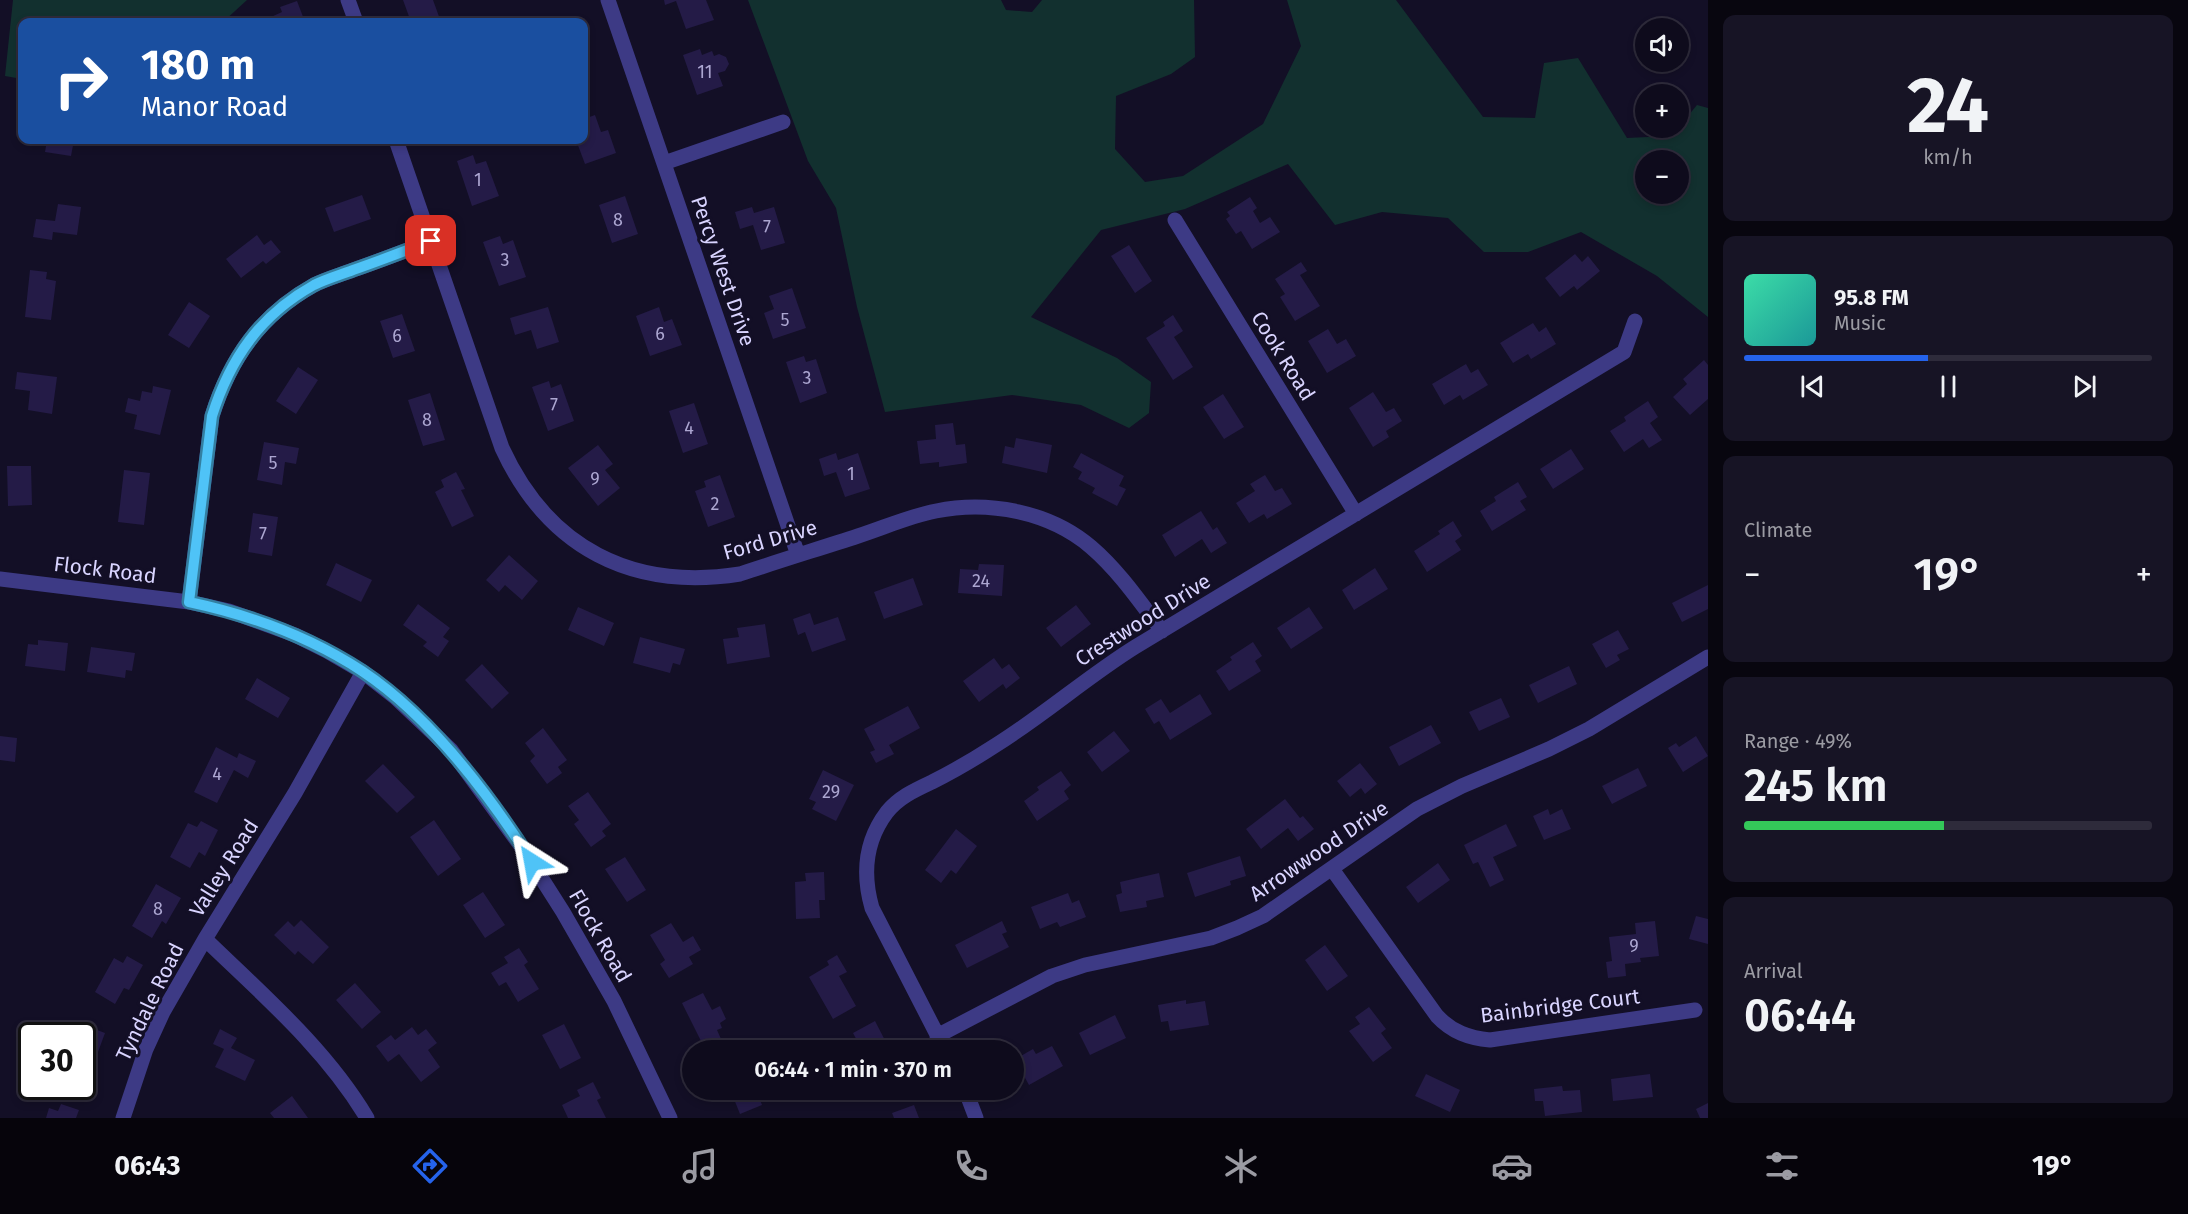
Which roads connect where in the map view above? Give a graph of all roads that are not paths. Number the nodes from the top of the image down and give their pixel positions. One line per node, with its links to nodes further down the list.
1 (348, 0): 3 (street)
2 (608, 0): 6 (street, Percy West Drive)
3 (355, 18)
4 (783, 122): 6 (street)
5 (397, 144): 8 (street, Ford Drive)
6 (664, 163): 11 (street, Percy West Drive)
7 (1175, 220): 10 (street, Cook Road)
8 (431, 241): 11 (street, Ford Drive); 13 (street)
9 (1635, 321): 10 (street, Crestwood Drive)
10 (1356, 514): 14 (street, Crestwood Drive)
11 (798, 555): 14 (street, Ford Drive)
12 (0, 579): 13 (street, Flock Road)
13 (189, 602): 16 (street, Flock Road)
14 (1162, 631): 20 (street, Crestwood Drive)
15 (1708, 657): 17 (street, Arrowwood Drive)
16 (363, 672): 18 (street, Valley Road); 25 (street, Flock Road)
17 (1332, 869): 19 (street, Bainbridge Court); 20 (street, Arrowwood Drive)
18 (205, 939): 23 (street, Tyndale Road); 24 (street, Valley Road)
19 (1695, 1010)
20 (937, 1036): 21 (street, Crestwood Drive)
21 (939, 1040)
22 (969, 1100): 26 (street)
23 (123, 1118)
24 (367, 1118)
25 (670, 1118)
26 (976, 1118)

